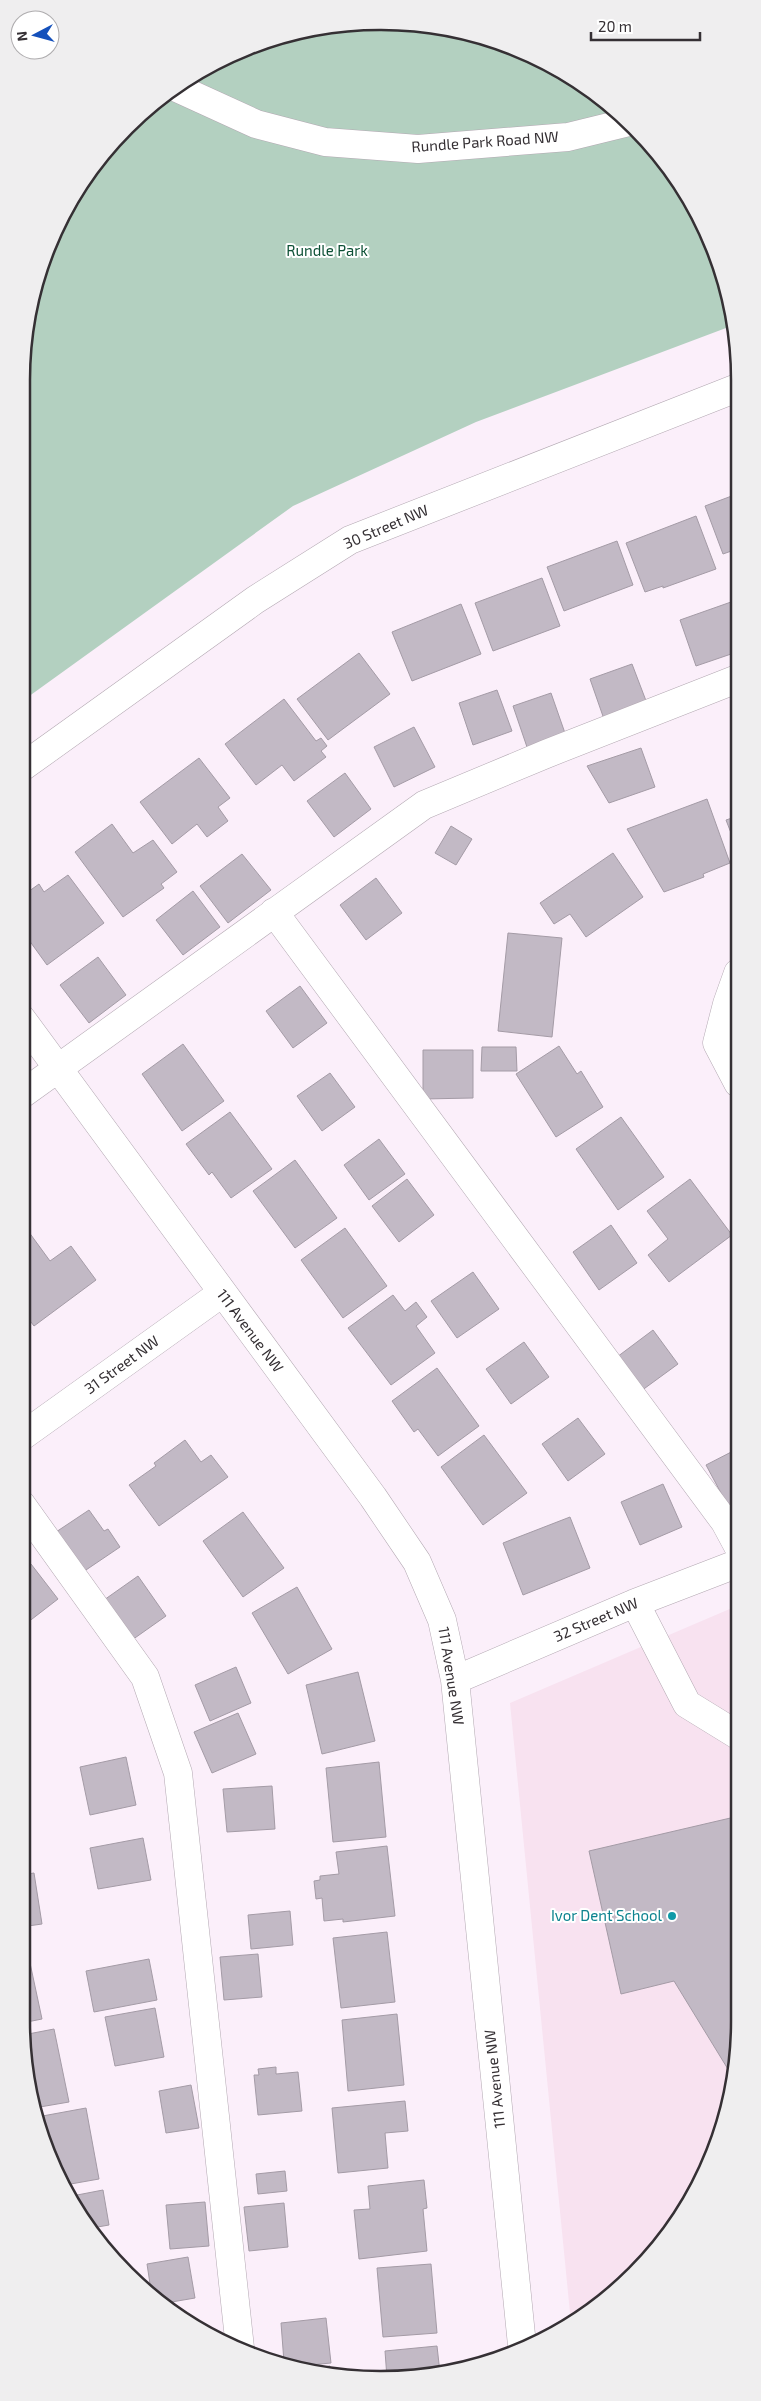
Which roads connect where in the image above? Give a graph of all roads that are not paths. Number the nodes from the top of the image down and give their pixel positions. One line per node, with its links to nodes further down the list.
1 (183, 91): 2 (street, Rundle Park Road NW)
2 (619, 124)
3 (731, 390): 5 (street, 30 Street NW)
4 (731, 681): 6 (street)
5 (30, 762)
6 (274, 912): 9 (street); 15 (street)
7 (731, 993): 10 (street)
8 (30, 1030): 9 (street, 111 Avenue NW)
9 (58, 1068): 11 (street); 12 (street, 111 Avenue NW)
10 (731, 1070)
11 (30, 1088)
12 (222, 1294): 13 (street, 31 Street NW); 18 (street, 111 Avenue NW)
13 (30, 1431)
14 (30, 1517): 20 (street)
15 (731, 1532)
16 (731, 1566): 17 (street, 32 Street NW)
17 (635, 1602): 18 (street, 32 Street NW); 19 (street)
18 (455, 1680): 21 (street, 111 Avenue NW)
19 (731, 1731)
20 (239, 2341)
21 (522, 2341)

